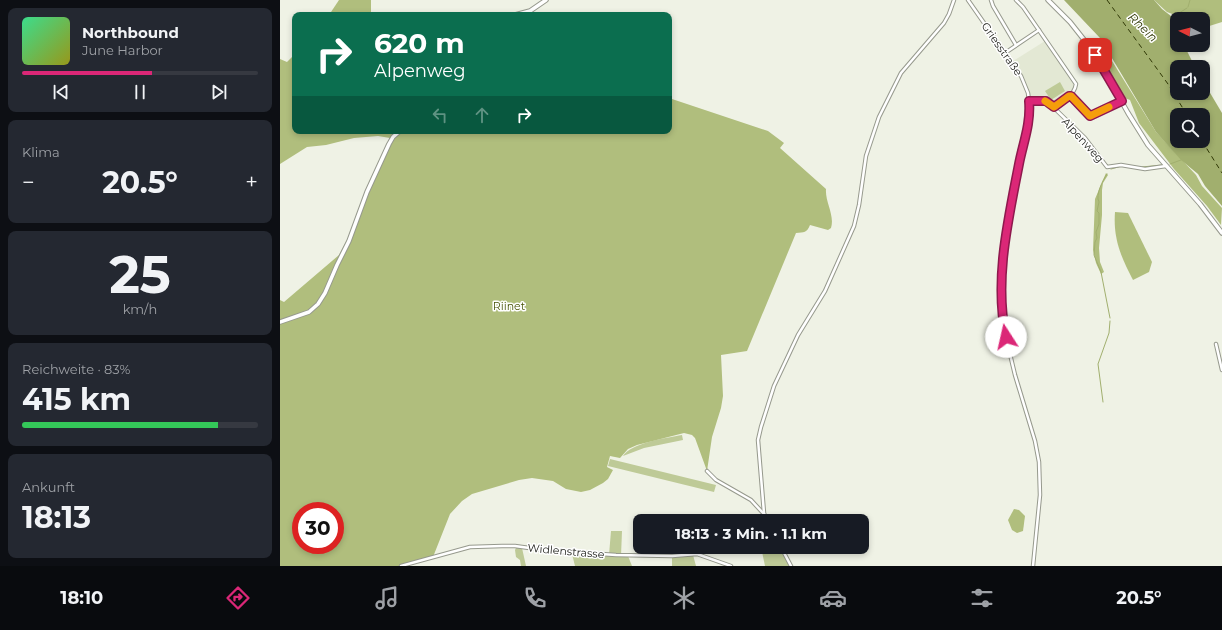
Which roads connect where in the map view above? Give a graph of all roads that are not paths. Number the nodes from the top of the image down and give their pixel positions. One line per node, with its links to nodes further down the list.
1 (546, 0): 7 (main road)
2 (954, 0): 22 (street)
3 (968, 0): 10 (street, Griesstraße)
4 (991, 0): 9 (street)
5 (1016, 0): 8 (street)
6 (1048, 0): 13 (main road)
7 (526, 12)
8 (1039, 30): 9 (street); 11 (street)
9 (1016, 45): 10 (street)
10 (1004, 53): 12 (street, Griesstraße)
11 (1071, 96): 13 (street); 14 (street)
12 (1029, 101): 14 (street, Alpenweg); 27 (street, Griesstraße)
13 (1122, 101): 16 (main road)
14 (1054, 107): 16 (street, Alpenweg)
15 (396, 134): 18 (main road)
16 (1166, 166): 17 (main road)
17 (1222, 234)
18 (280, 322)
19 (1216, 344): 20 (street)
20 (1222, 370)
21 (707, 471): 22 (street)
22 (764, 514)
23 (785, 554): 26 (street)
24 (401, 566): 25 (street, Widlenstrasse)
25 (731, 566)
26 (791, 566)
27 (1033, 566)

